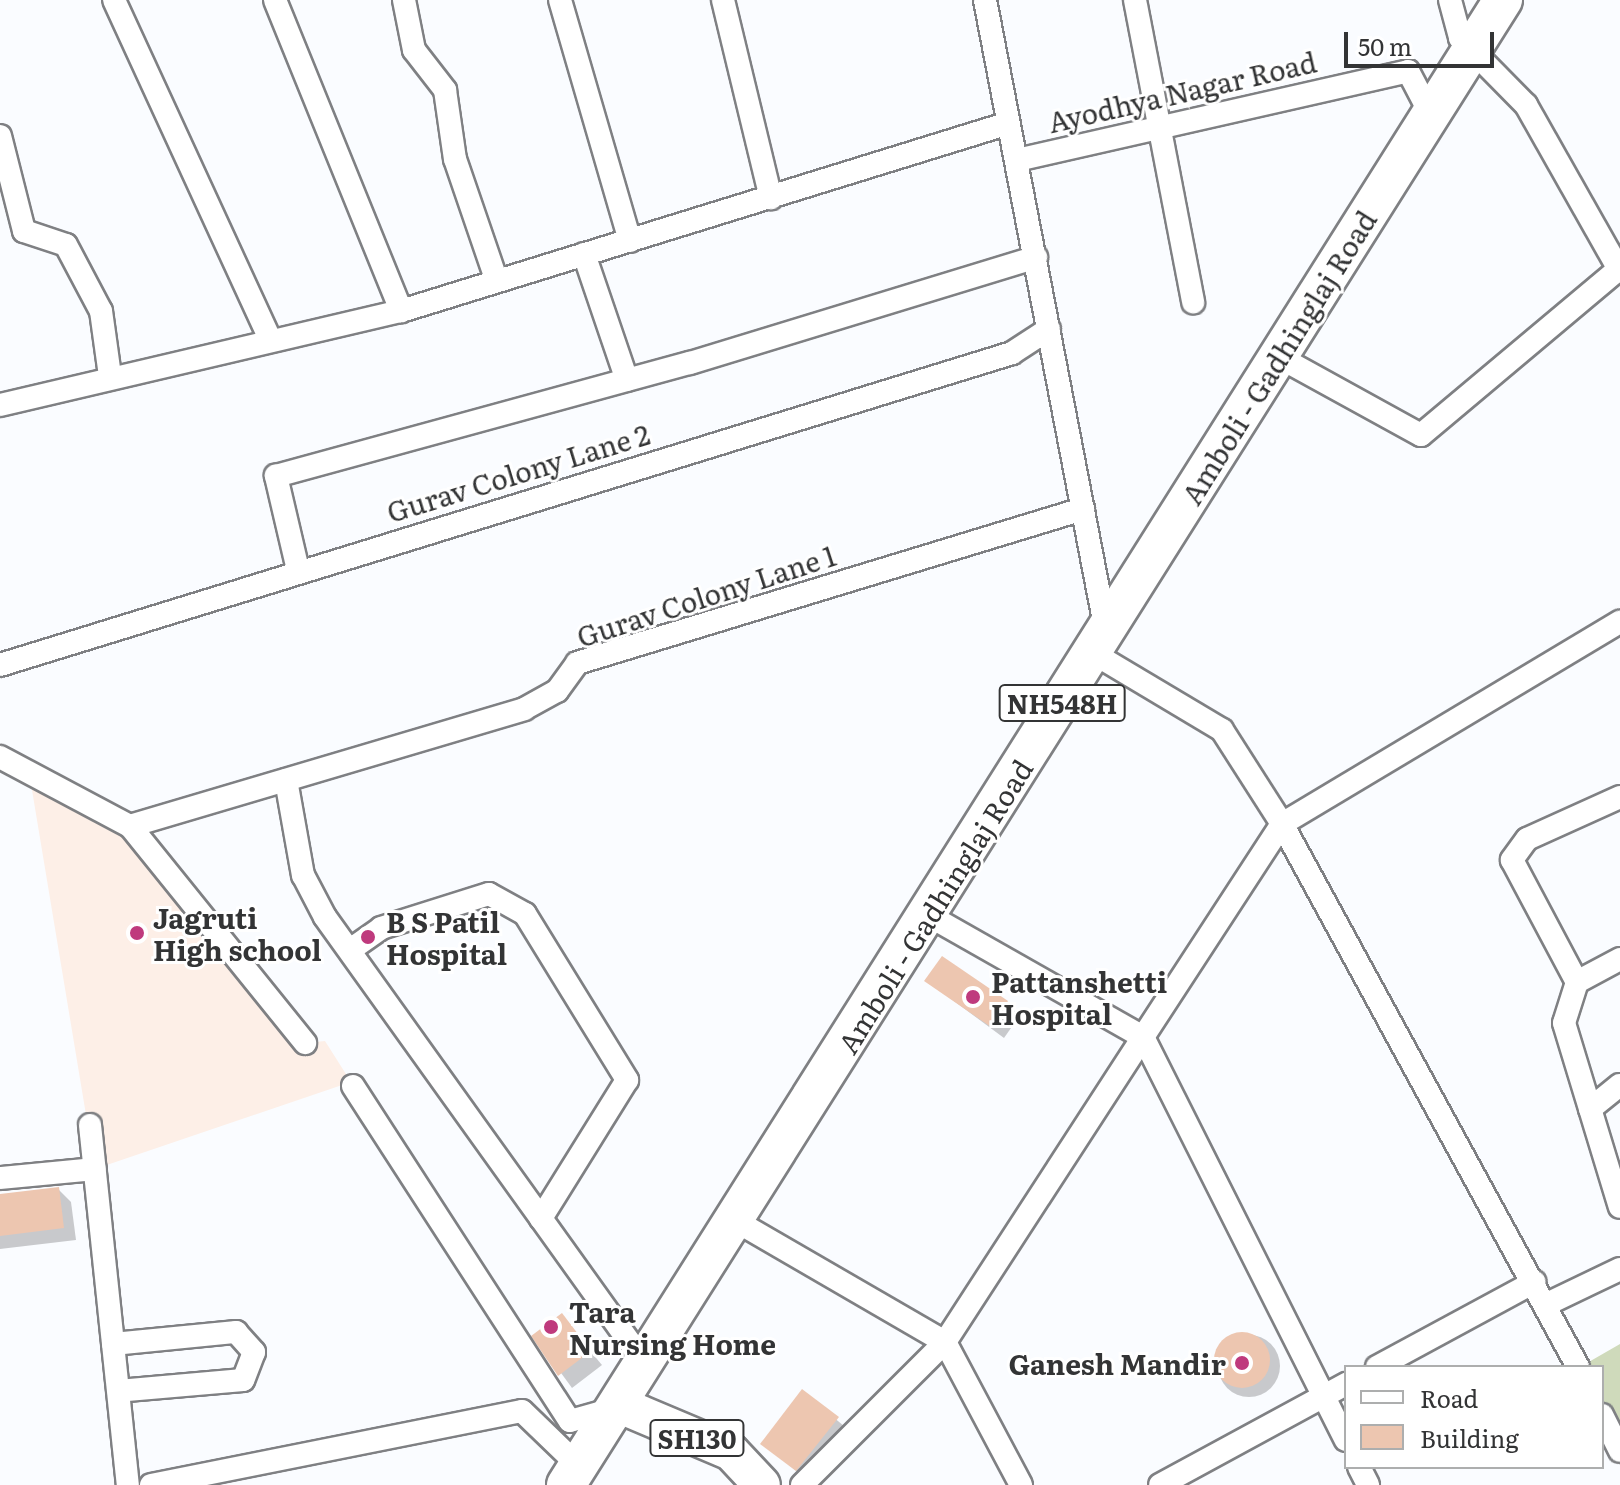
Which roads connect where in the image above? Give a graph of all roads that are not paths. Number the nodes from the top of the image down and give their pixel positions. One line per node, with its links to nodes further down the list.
1 (114, 0): 25 (street)
2 (275, 0): 23 (street)
3 (404, 0): 21 (street)
4 (560, 0): 17 (street)
5 (723, 0): 16 (street)
6 (985, 0): 12 (street)
7 (1135, 0): 13 (street)
8 (1450, 0): 10 (street)
9 (1503, 0): 10 (highway, Amboli - Gadhinglaj Road / NH548H)
10 (1471, 51): 11 (highway, Amboli - Gadhinglaj Road / NH548H); 20 (street)
11 (1430, 113): 13 (street, Ayodhya Nagar Road); 26 (highway, Amboli - Gadhinglaj Road / NH548H)
12 (1009, 123): 15 (street); 16 (street)
13 (1160, 127): 15 (street, Ayodhya Nagar Road); 22 (street)
14 (0, 136): 27 (street)
15 (1017, 160): 19 (street)
16 (771, 198): 17 (street)
17 (630, 241): 18 (street)
18 (584, 254): 21 (street); 28 (street)
19 (1036, 257): 24 (street); 28 (street)
20 (1619, 270): 26 (street)
21 (496, 279): 23 (street)
22 (1193, 302)
23 (401, 311): 25 (street)
24 (1049, 329): 30 (street); 31 (street, Gurav Colony Lane 2)
25 (271, 341): 27 (street)
26 (1279, 357): 33 (highway, Amboli - Gadhinglaj Road / NH548H)
27 (110, 376): 29 (street)
28 (627, 380): 31 (street)
29 (0, 405)
30 (1083, 509): 33 (street); 36 (street, Gurav Colony Lane 1)
31 (298, 570): 34 (street, Gurav Colony Lane 2)
32 (1620, 622): 38 (street)
33 (1100, 642): 38 (street); 40 (highway, Amboli - Gadhinglaj Road / NH548H)
34 (0, 665)
35 (0, 757): 39 (street)
36 (286, 780): 39 (street, Gurav Colony Lane 1); 41 (street)
37 (1620, 797): 43 (street)
38 (1282, 824): 44 (street); 56 (street)
39 (130, 826): 45 (street)
40 (928, 915): 44 (street); 54 (highway, Amboli - Gadhinglaj Road / NH548H)
41 (350, 950): 53 (street); 53 (street)
42 (1620, 959): 43 (street)
43 (1577, 982): 48 (street)
44 (1143, 1037): 58 (street); 65 (street)
45 (305, 1043)
46 (1620, 1085): 48 (street)
47 (353, 1086): 66 (street)
48 (1590, 1109): 52 (street)
49 (90, 1125): 50 (street)
50 (95, 1169): 51 (street); 59 (street)
51 (0, 1178)
52 (1620, 1207)
53 (541, 1218): 60 (street)
54 (736, 1221): 58 (street); 60 (highway, Amboli - Gadhinglaj Road / NH548H)
55 (1620, 1269): 57 (street)
56 (1534, 1282): 57 (street); 61 (street)
57 (1547, 1304): 62 (street)
58 (945, 1342): 74 (street); 75 (street)
59 (113, 1344): 64 (street); 64 (street)
60 (646, 1365): 66 (highway, Amboli - Gadhinglaj Road / NH548H)
61 (1381, 1365)
62 (1577, 1365)
63 (1344, 1385): 65 (street)
64 (118, 1391): 71 (street)
65 (1324, 1396): 68 (street); 76 (street)
66 (622, 1406): 70 (highway, NH548H); 73 (main road, SH130)
67 (1604, 1419): 69 (street)
68 (1344, 1436)
69 (1620, 1451)
70 (572, 1476): 72 (street)
71 (128, 1485)
72 (151, 1485)
73 (762, 1485)
74 (802, 1485)
75 (1021, 1485)
76 (1160, 1485)

